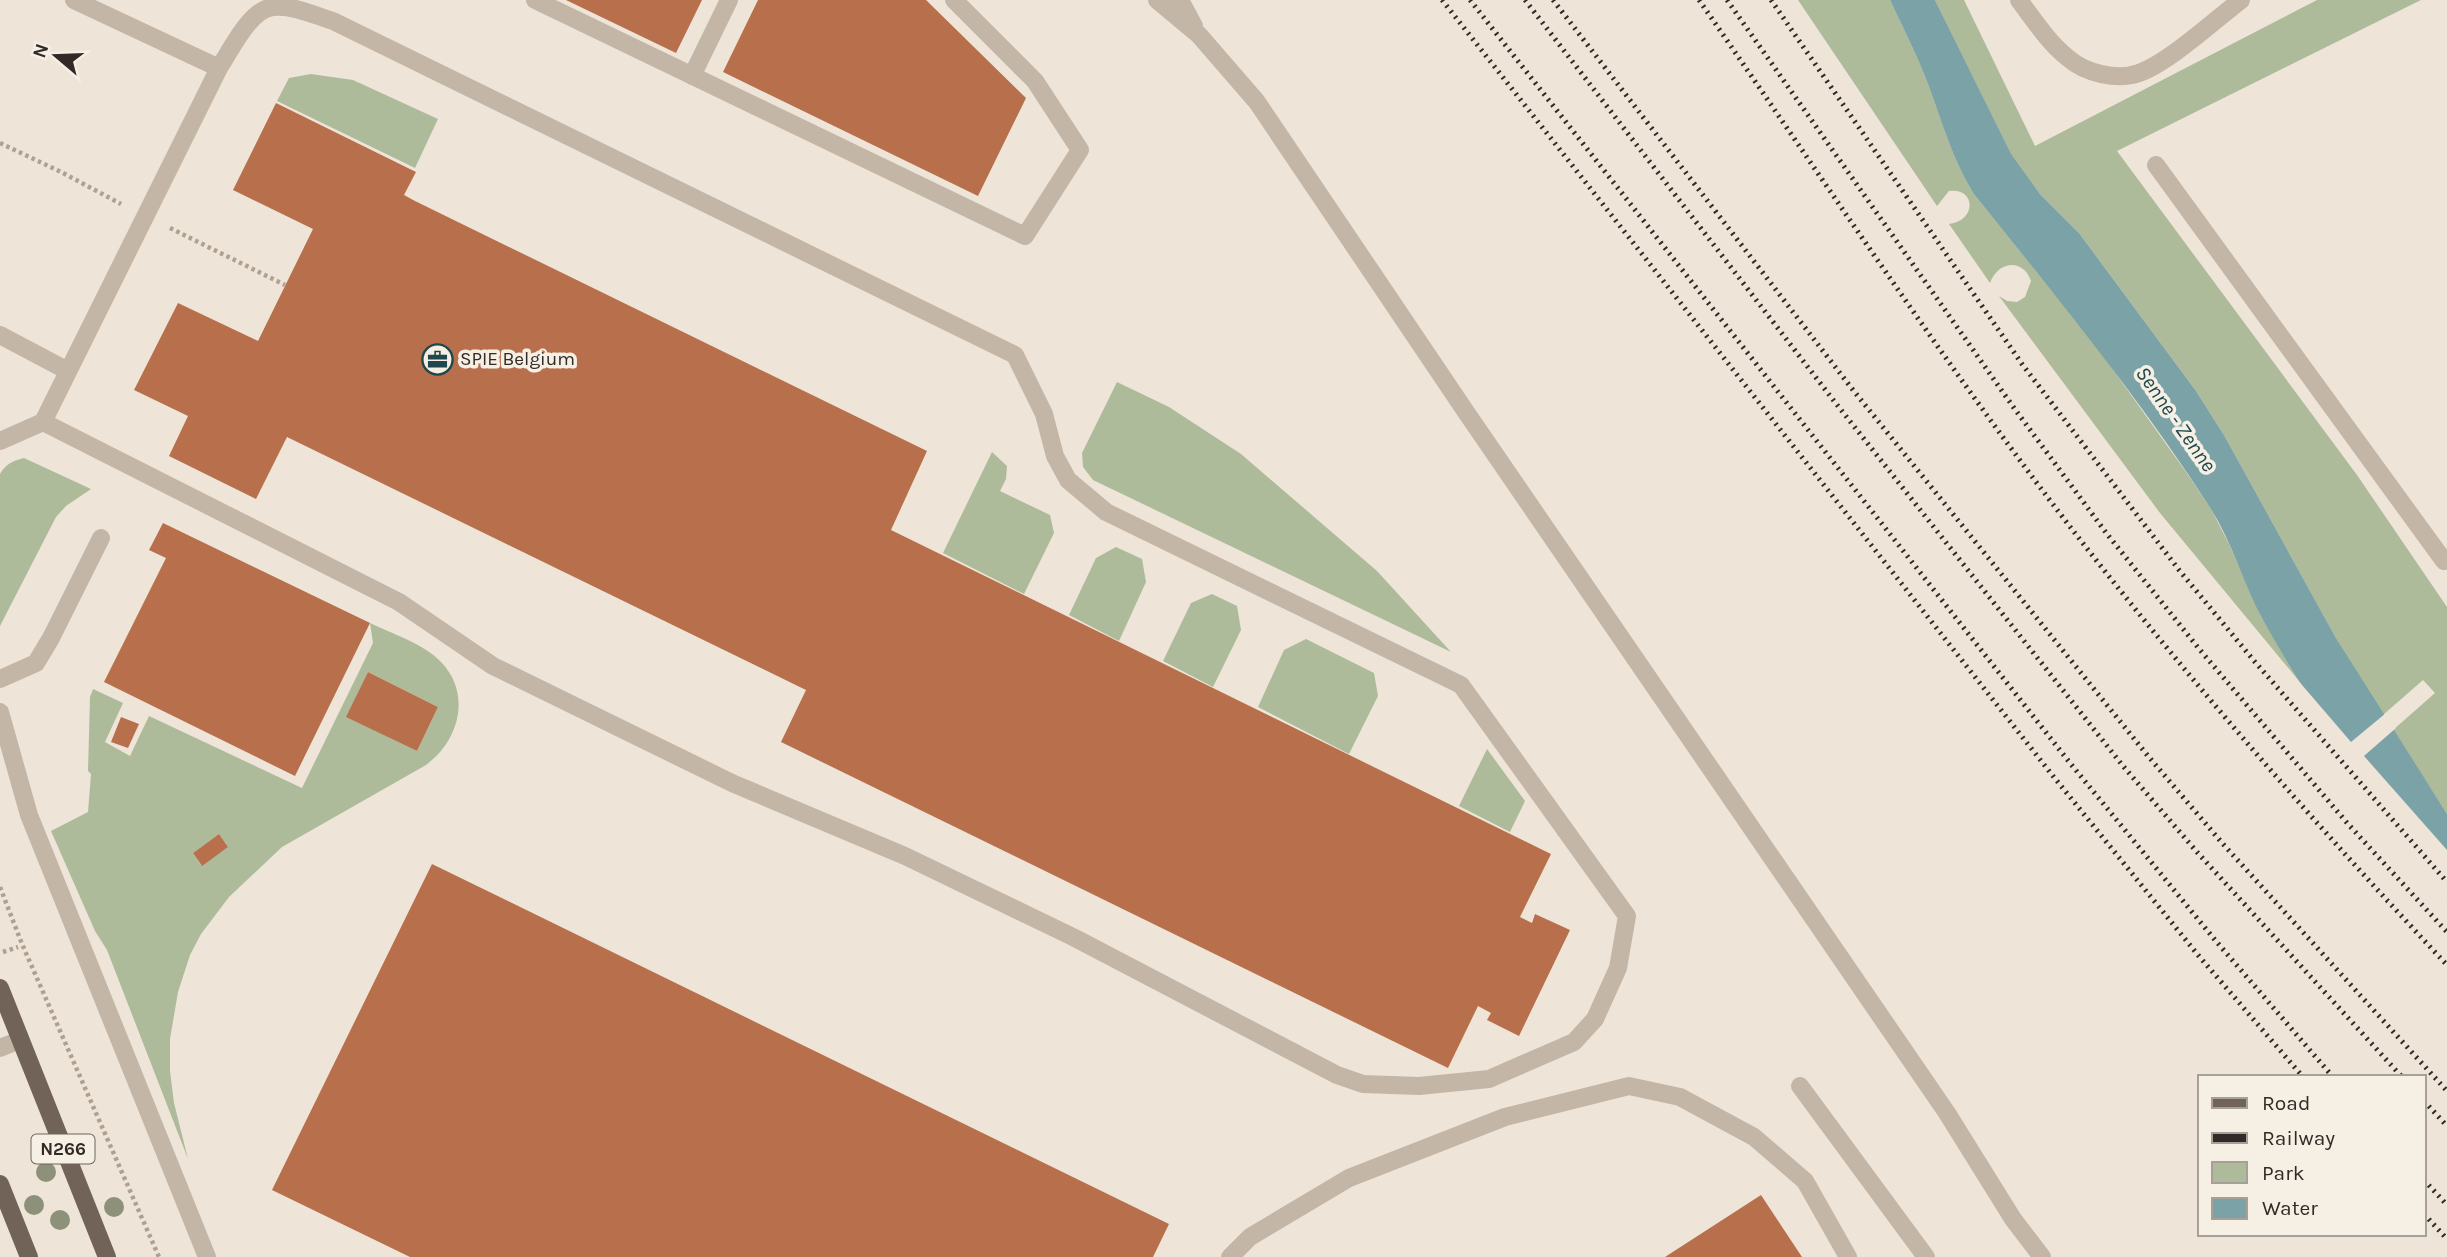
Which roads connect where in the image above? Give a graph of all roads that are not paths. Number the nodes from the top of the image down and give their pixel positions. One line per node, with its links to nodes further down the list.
1 (74, 0): 10 (street)
2 (535, 0): 11 (street)
3 (729, 0): 11 (street)
4 (954, 0): 11 (street)
5 (1157, 0): 9 (street)
6 (1180, 0): 9 (street)
7 (2019, 0): 8 (street)
8 (2241, 0)
9 (1199, 35): 32 (street)
10 (219, 68): 14 (street); 15 (street)
11 (692, 76)
12 (2156, 165): 18 (street)
13 (0, 335): 14 (street)
14 (68, 371): 15 (street)
15 (43, 422): 16 (street)
16 (0, 441)
17 (101, 538): 19 (street)
18 (2444, 561)
19 (0, 678)
20 (0, 712): 28 (street)
21 (0, 988): 22 (main road, N266)
22 (20, 1040): 23 (street); 27 (main road, N266)
23 (0, 1048)
24 (1800, 1086): 31 (street)
25 (0, 1184): 26 (main road)
26 (29, 1257)
27 (107, 1257)
28 (207, 1257)
29 (1230, 1257): 30 (street)
30 (1848, 1257)
31 (1926, 1257)
32 (2042, 1257)

